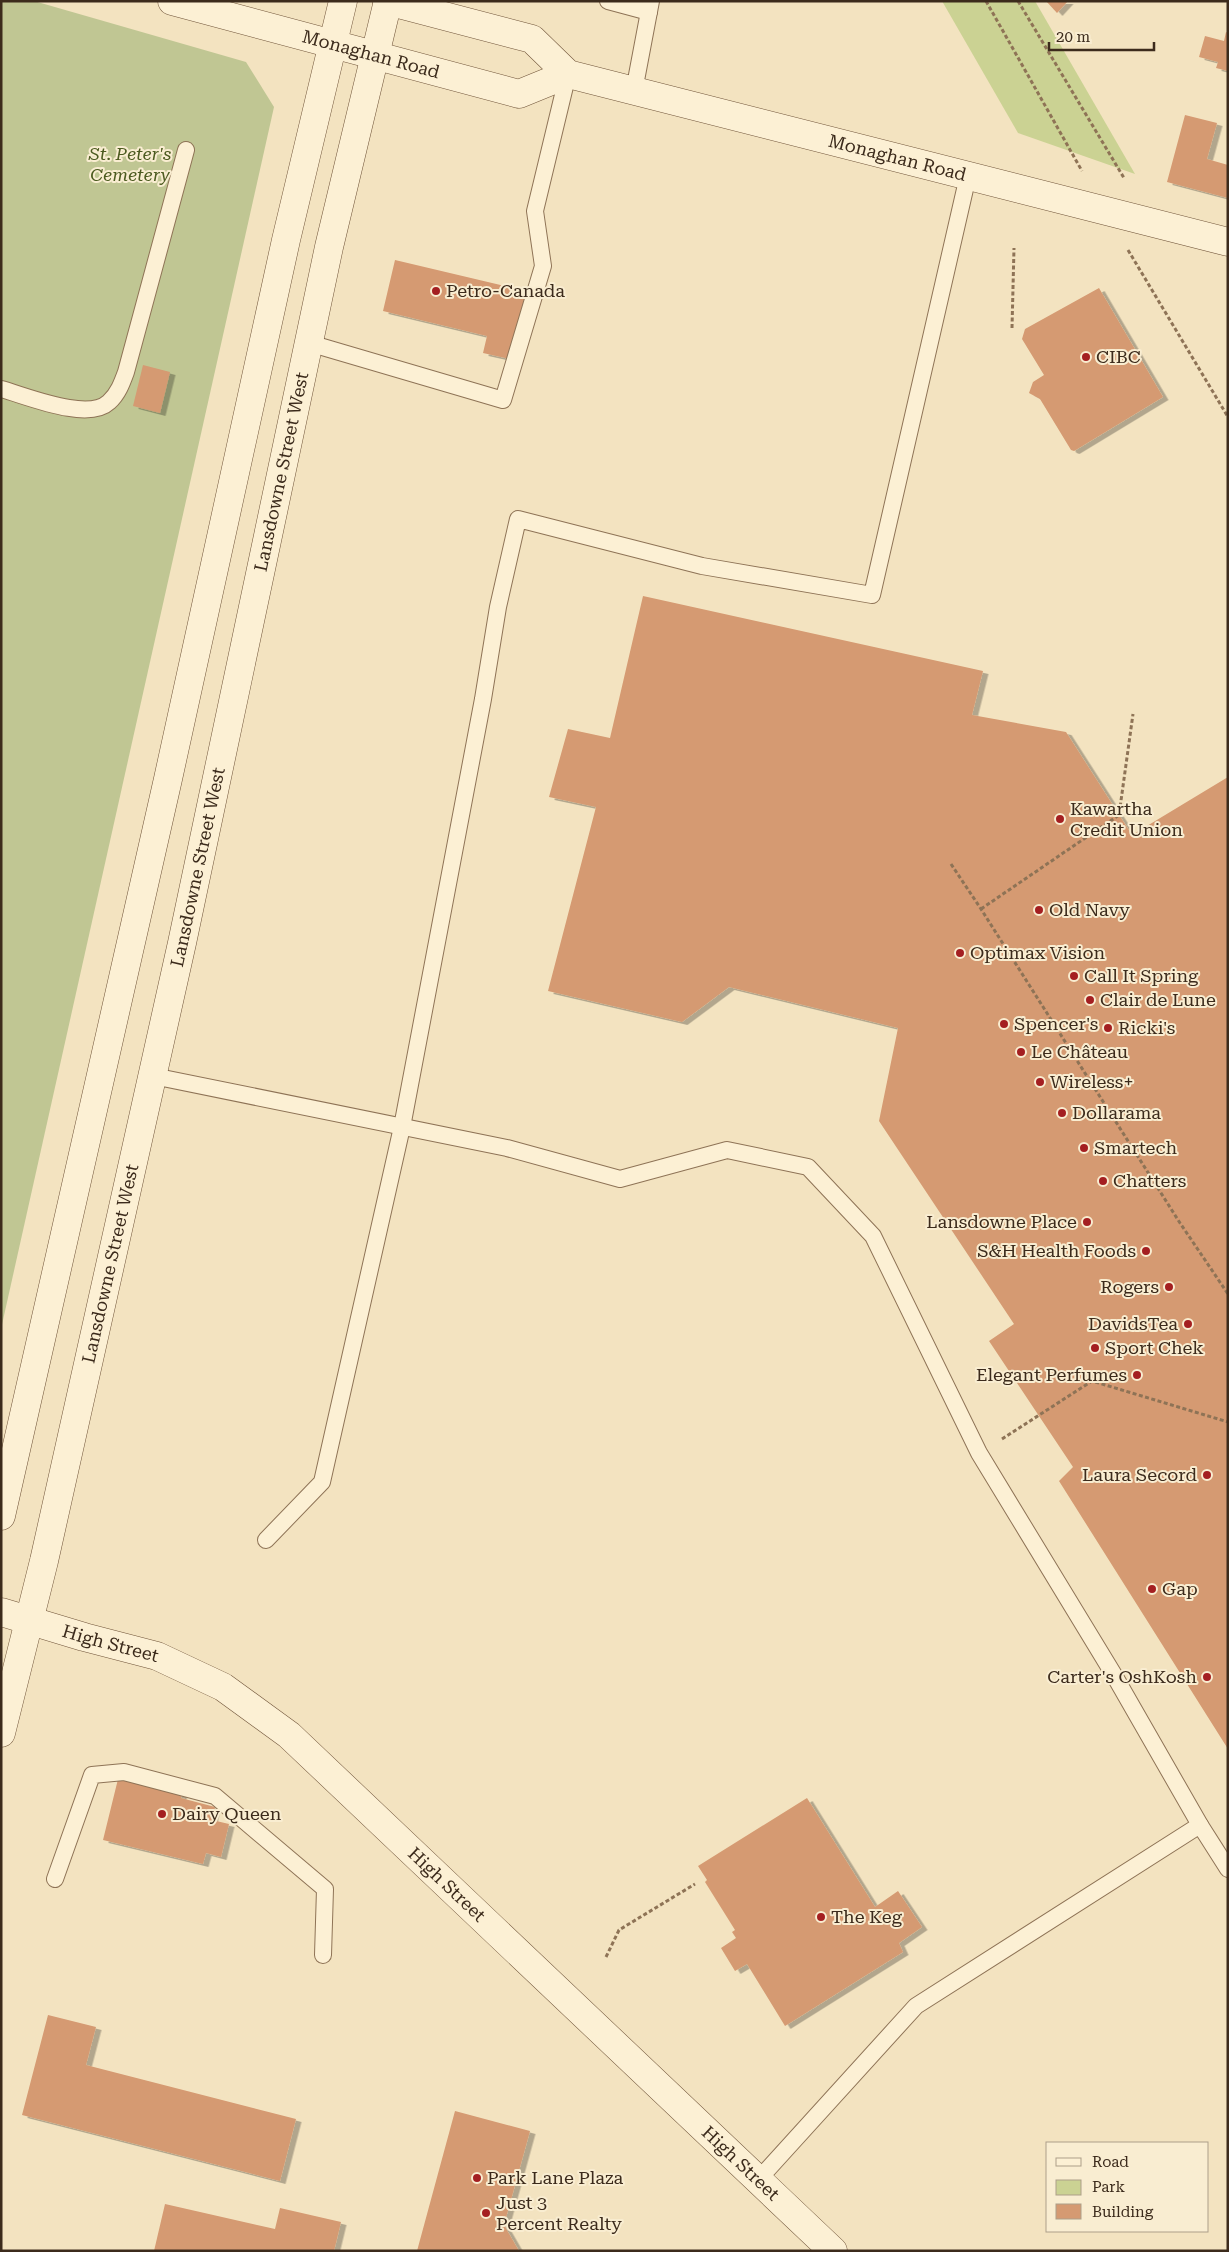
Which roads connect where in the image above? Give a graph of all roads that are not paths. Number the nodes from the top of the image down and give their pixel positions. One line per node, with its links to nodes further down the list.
1 (172, 1): 6 (main road, Monaghan Road)
2 (343, 1): 6 (main road)
3 (388, 1): 7 (main road, Lansdowne Street West); 8 (main road, Monaghan Road)
4 (608, 1): 5 (lane)
5 (650, 6): 9 (lane)
6 (332, 45): 7 (main road, Monaghan Road); 17 (main road)
7 (375, 56): 8 (main road, Monaghan Road); 13 (main road, Lansdowne Street West)
8 (568, 74): 9 (main road, Monaghan Road); 13 (lane)
9 (634, 91): 11 (main road, Monaghan Road)
10 (186, 150): 14 (lane)
11 (968, 176): 12 (main road, Monaghan Road); 16 (lane)
12 (1228, 242)
13 (309, 343): 15 (main road, Lansdowne Street West)
14 (1, 389)
15 (153, 1076): 16 (lane); 20 (main road, Lansdowne Street West)
16 (402, 1127): 18 (lane); 22 (lane)
17 (1, 1516)
18 (266, 1540)
19 (1, 1612): 20 (main road, High Street)
20 (29, 1621): 21 (main road, Lansdowne Street West); 26 (main road, High Street)
21 (1, 1733)
22 (1200, 1825): 23 (lane); 26 (lane)
23 (1228, 1869)
24 (55, 1879): 25 (lane)
25 (323, 1955)
26 (758, 2180): 27 (main road, High Street)
27 (833, 2251)

